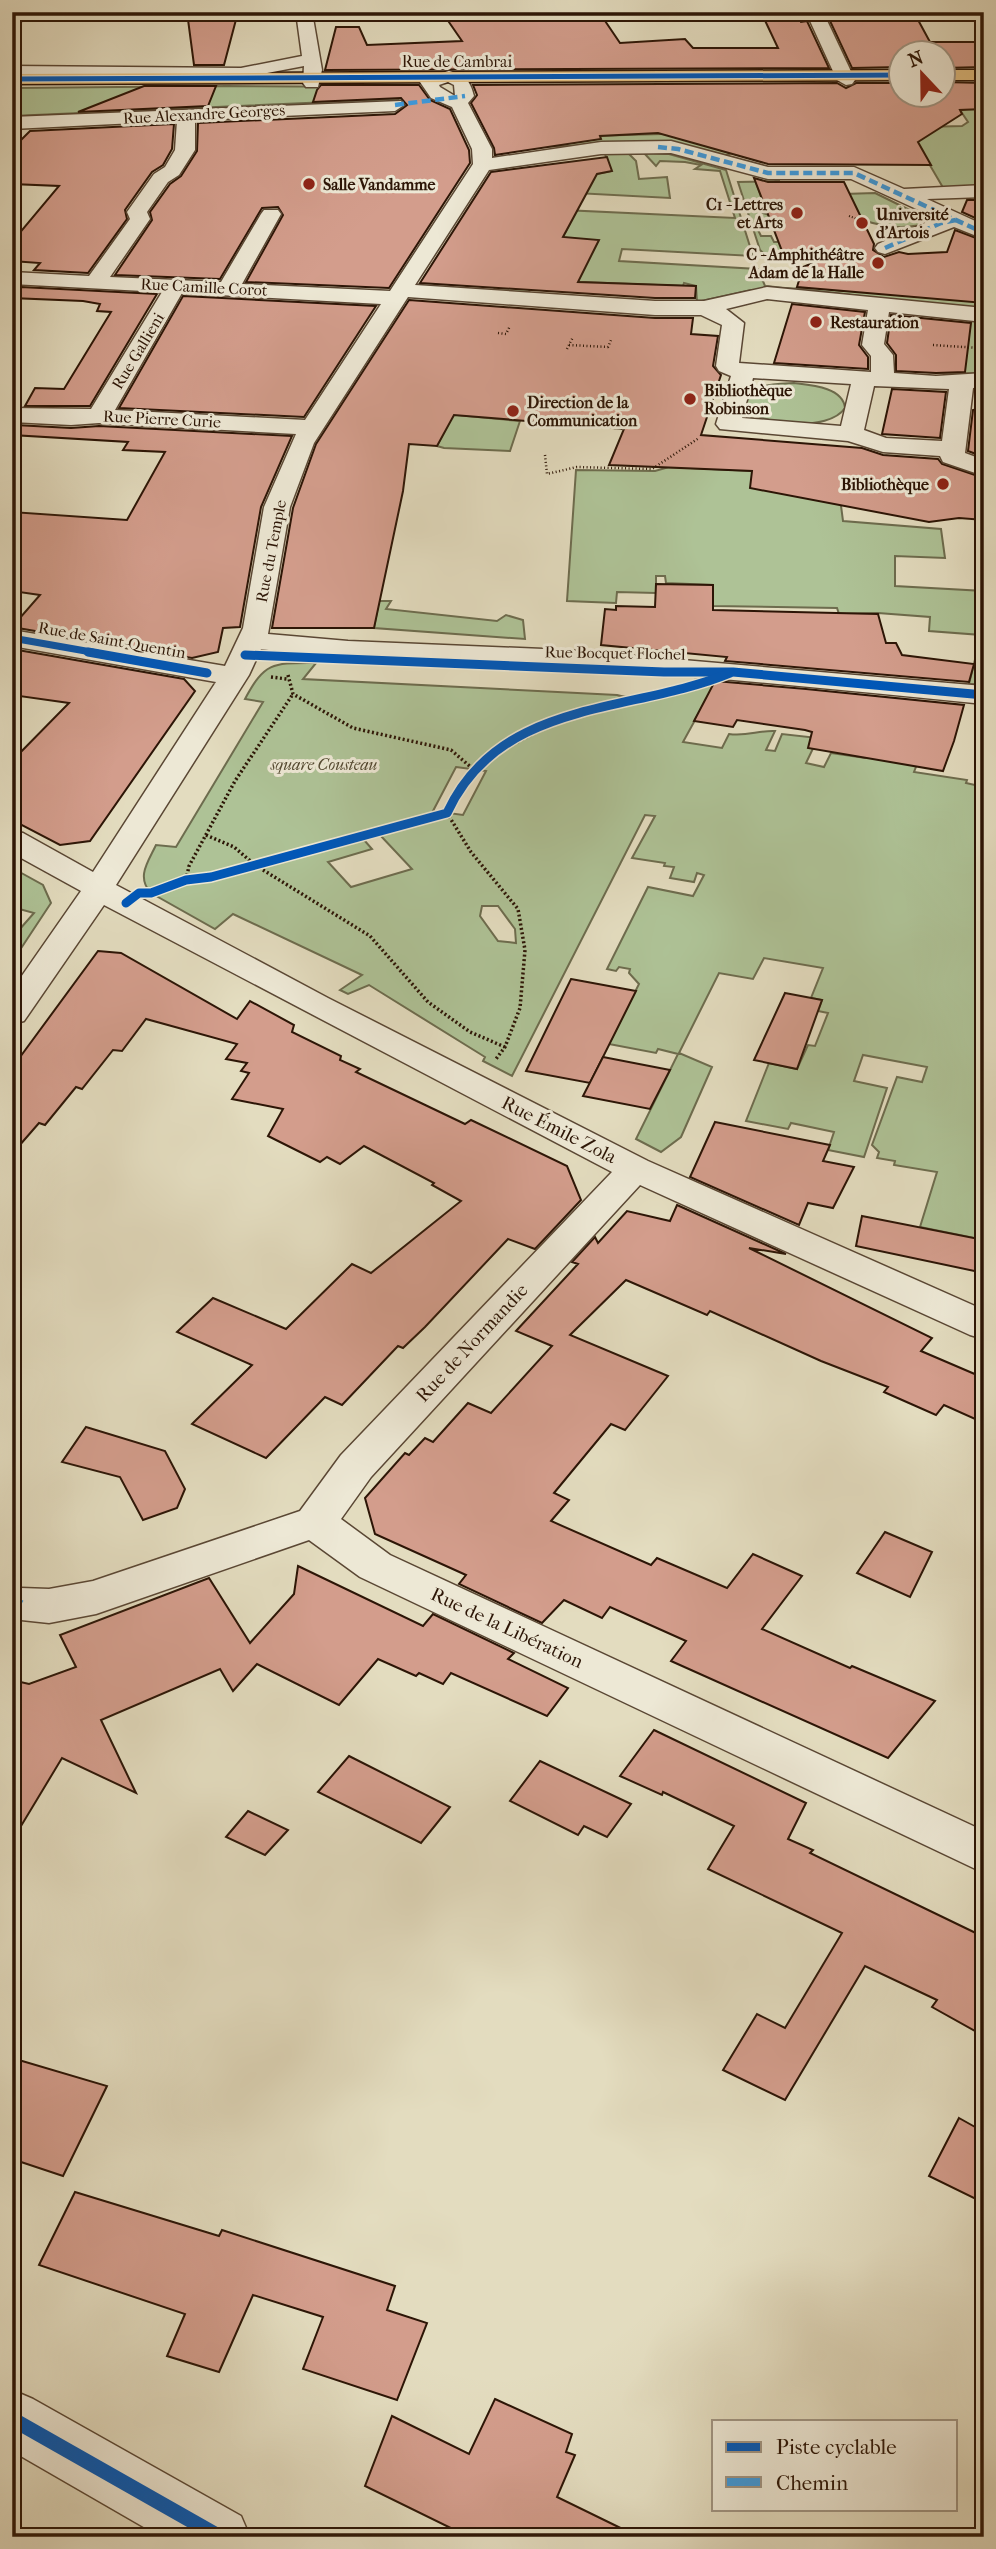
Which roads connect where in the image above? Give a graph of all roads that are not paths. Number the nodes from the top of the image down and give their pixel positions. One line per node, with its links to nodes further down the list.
1 (18, 12): 4 (street)
2 (304, 12): 6 (street)
3 (814, 12): 10 (street)
4 (12, 23)
5 (12, 71): 7 (street)
6 (312, 73): 7 (main road, Rue de Cambrai); 13 (main road, Rue de Cambrai); 14 (main road, Rue de Cambrai); 15 (main road, Rue de Cambrai)
7 (213, 76): 12 (main road, Rue de Cambrai)
8 (958, 77): 9 (main road)
9 (984, 77)
10 (845, 78): 11 (main road, Rue de Cambrai); 13 (main road, Rue de Cambrai); 13 (main road, Rue de Cambrai)
11 (888, 78)
12 (12, 79)
13 (455, 79): 14 (main road, Rue de Cambrai); 16 (street)
14 (429, 82): 16 (street)
15 (12, 85)
16 (459, 103): 20 (street)
17 (395, 105): 18 (street, Rue Alexandre Georges)
18 (185, 115): 19 (street, Rue Alexandre Georges); 30 (street)
19 (13, 125)
20 (483, 164): 21 (street); 33 (street, Rue du Temple)
21 (768, 173): 22 (street); 24 (street)
22 (735, 174)
23 (984, 191): 24 (street)
24 (902, 194): 26 (street)
25 (271, 214): 32 (street)
26 (956, 220): 27 (street); 28 (street)
27 (984, 233)
28 (885, 248)
29 (12, 278): 30 (street, Rue Camille Corot)
30 (96, 281): 31 (street, Rue Camille Corot)
31 (176, 286): 32 (street, Rue Camille Corot); 41 (street, Rue Gallieni)
32 (229, 288): 33 (street, Rue Camille Corot)
33 (398, 294): 35 (street, Rue Camille Corot); 42 (street, Rue du Temple)
34 (882, 305): 35 (street, Rue Camille Corot); 36 (street, Rue Camille Corot); 38 (street)
35 (704, 308): 37 (street)
36 (984, 315)
37 (744, 371): 38 (street); 43 (street)
38 (873, 379): 39 (street); 43 (street)
39 (973, 381): 44 (street)
40 (12, 415): 41 (street, Rue Pierre Curie)
41 (99, 416): 42 (street, Rue Pierre Curie)
42 (312, 428): 48 (street, Rue du Temple)
43 (851, 434): 44 (street)
44 (953, 449): 45 (street)
45 (984, 470)
46 (12, 638): 48 (street, Rue de Saint-Quentin)
47 (374, 648): 48 (street, Rue Bocquet Flochel); 49 (street); 50 (street, Rue Bocquet Flochel)
48 (244, 656): 49 (street, Rue Bocquet Flochel); 53 (street, Rue du Temple)
49 (324, 658): 50 (street, Rue Bocquet Flochel)
50 (703, 670): 51 (street, Rue Bocquet Flochel)
51 (984, 695)
52 (12, 840): 53 (street, Rue Émile Zola)
53 (99, 887): 54 (street, Rue du Temple); 55 (street, Rue Émile Zola)
54 (12, 1014)
55 (635, 1169): 56 (street, Rue Émile Zola); 57 (street, Rue de Normandie)
56 (984, 1326)
57 (316, 1522): 58 (street); 59 (street, Rue de la Libération)
58 (21, 1605)
59 (984, 1853)
60 (12, 2419): 61 (street)
61 (220, 2537)

